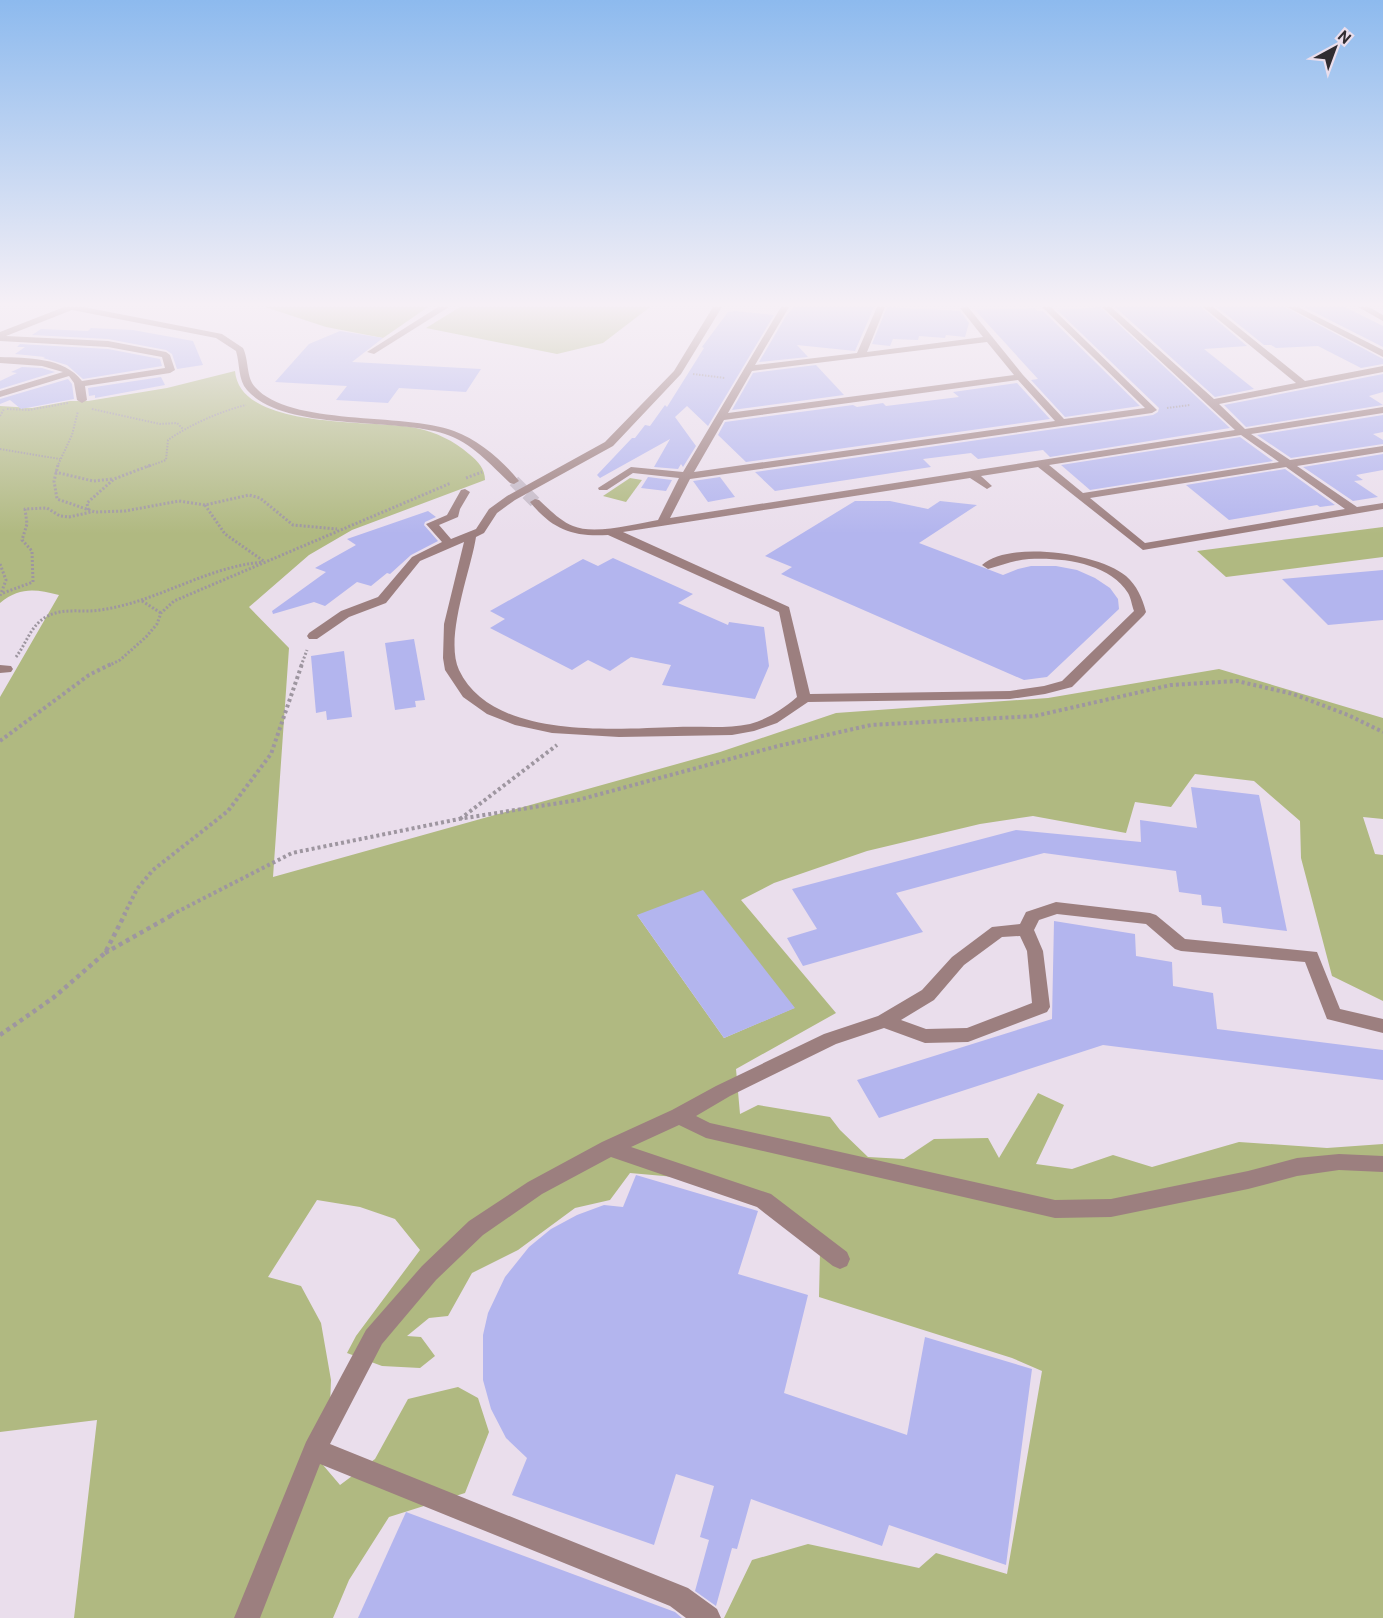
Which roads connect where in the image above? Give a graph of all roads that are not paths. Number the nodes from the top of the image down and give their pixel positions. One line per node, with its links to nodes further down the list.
1 (38, 383): 13 (street)
2 (89, 383): 11 (street)
3 (248, 383): 25 (street)
4 (668, 383): 35 (street)
5 (741, 383): 17 (street)
6 (979, 383): 17 (street)
7 (1025, 383): 18 (street)
8 (1124, 383): 18 (street)
9 (1190, 383): 14 (street)
10 (1312, 383): 12 (street)
11 (79, 384): 15 (street)
12 (1304, 384): 14 (street)
13 (0, 394)
14 (1212, 402): 19 (street)
15 (80, 403)
16 (1383, 410): 19 (street)
17 (722, 417): 24 (street)
18 (1062, 423): 24 (street)
19 (1245, 433): 21 (street); 22 (street)
20 (1383, 449): 22 (street)
21 (1041, 464): 23 (street); 29 (street)
22 (1288, 464): 29 (street); 32 (street)
23 (973, 475): 26 (street); 33 (street)
24 (686, 476): 27 (street); 33 (street)
25 (514, 481)
26 (987, 486)
27 (603, 488)
28 (465, 492): 36 (street)
29 (1083, 496): 32 (street)
30 (535, 502): 34 (street)
31 (1383, 506): 32 (street)
32 (1355, 511)
33 (663, 521): 34 (street)
34 (610, 531): 39 (street)
35 (471, 537): 36 (street); 39 (street)
36 (449, 543): 38 (street)
37 (988, 565): 39 (street)
38 (314, 636)
39 (804, 698)
40 (1026, 930): 41 (street); 41 (street); 42 (street)
41 (884, 1021): 43 (street)
42 (1383, 1026)
43 (679, 1116): 44 (street); 45 (street)
44 (609, 1148): 46 (street); 47 (street)
45 (1383, 1164)
46 (840, 1259)
47 (314, 1450): 48 (street); 49 (street)
48 (247, 1618)
49 (708, 1618)

